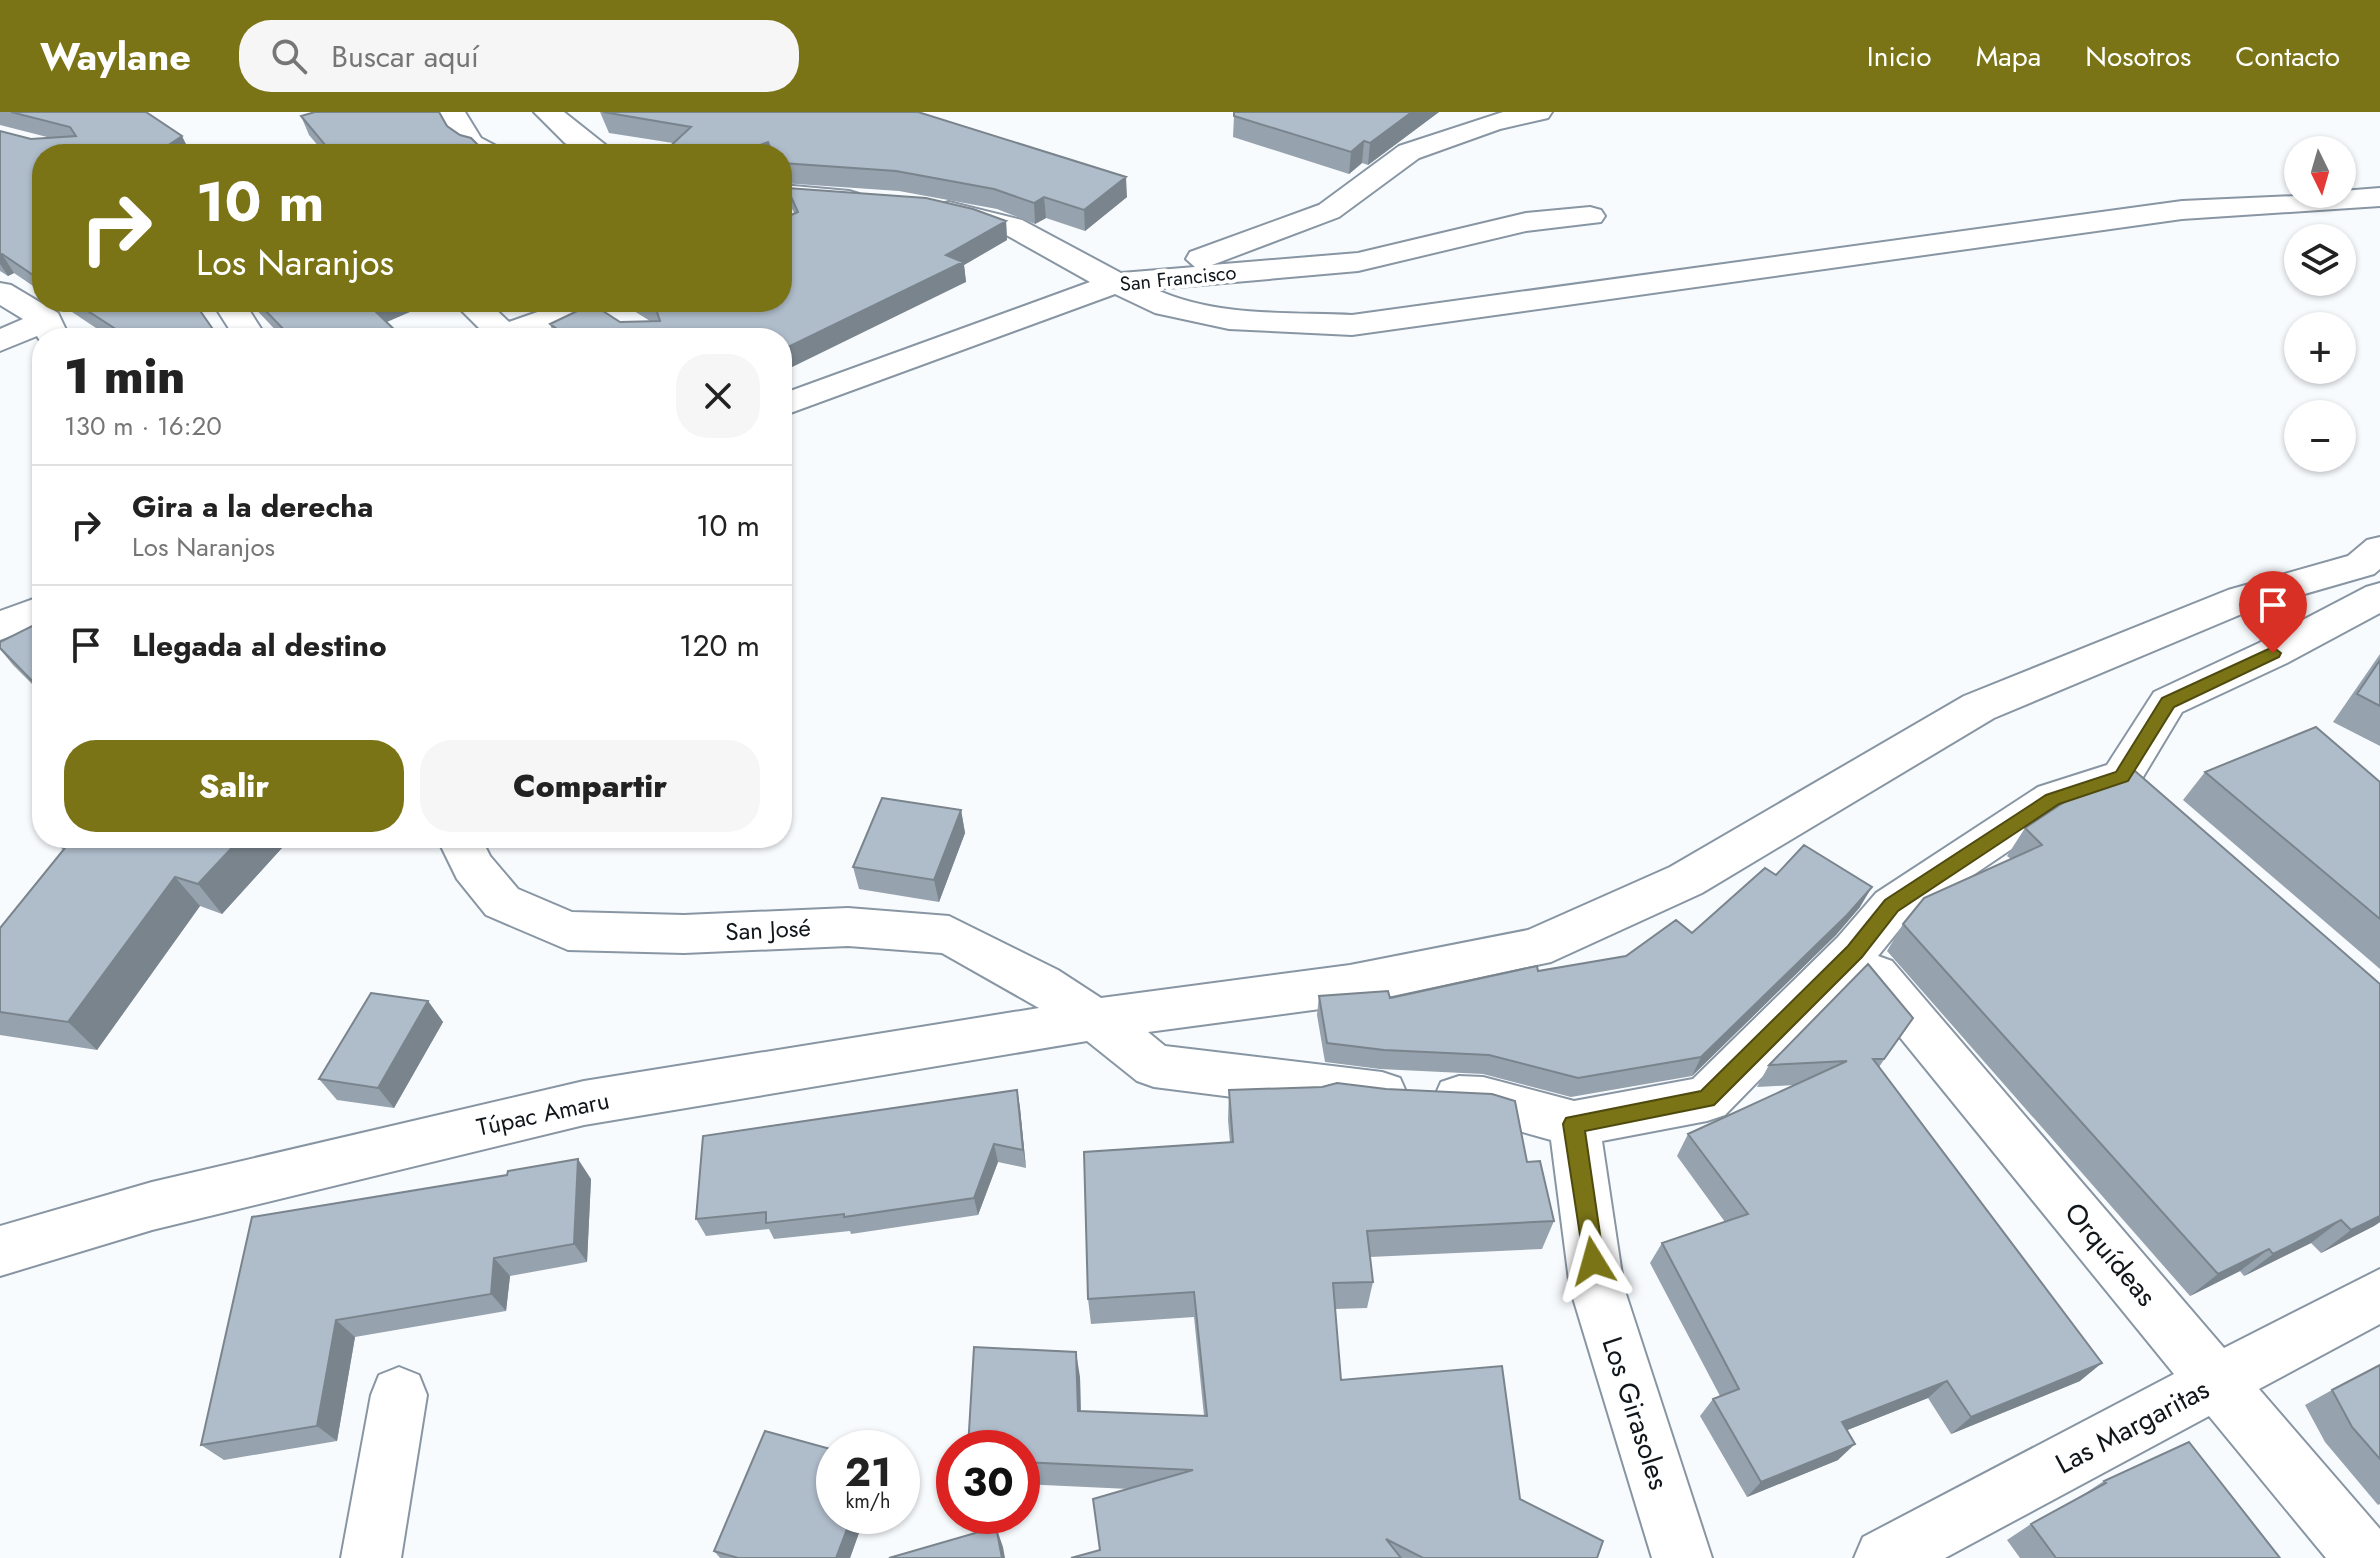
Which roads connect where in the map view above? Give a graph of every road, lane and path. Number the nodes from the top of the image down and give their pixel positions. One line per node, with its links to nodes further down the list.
1 (451, 112): 4 (street)
2 (548, 112): 5 (street)
3 (1538, 112): 13 (street)
4 (471, 144)
5 (587, 144)
6 (792, 195): 7 (street)
7 (815, 196): 9 (street); 10 (street)
8 (2380, 197): 13 (street)
9 (873, 202)
10 (792, 204)
11 (917, 206): 13 (street)
12 (1590, 216): 13 (street, San Francisco)
13 (1127, 281): 22 (street, San Francisco)
14 (0, 292): 17 (street)
15 (480, 312): 18 (street)
16 (591, 312): 19 (street)
17 (49, 328)
18 (498, 328)
19 (535, 328)
20 (32, 333): 21 (street)
21 (0, 341)
22 (792, 402)
23 (2380, 549): 31 (street, Túpac Amaru)
24 (2380, 596): 27 (street)
25 (32, 613): 26 (street)
26 (0, 626)
27 (2122, 776): 28 (street); 30 (street)
28 (2158, 807)
29 (464, 848): 31 (street, San José)
30 (1855, 951): 32 (street); 35 (street, Orquídeas)
31 (1095, 1019): 32 (street, San José); 33 (street, Túpac Amaru)
32 (1574, 1124): 38 (street, Los Girasoles)
33 (0, 1251)
34 (2380, 1295): 35 (street, Las Margaritas)
35 (2218, 1381): 39 (street, Las Margaritas); 40 (street, Orquídeas)
36 (399, 1395): 37 (street)
37 (371, 1558)
38 (1682, 1558)
39 (1884, 1558)
40 (2365, 1558)

